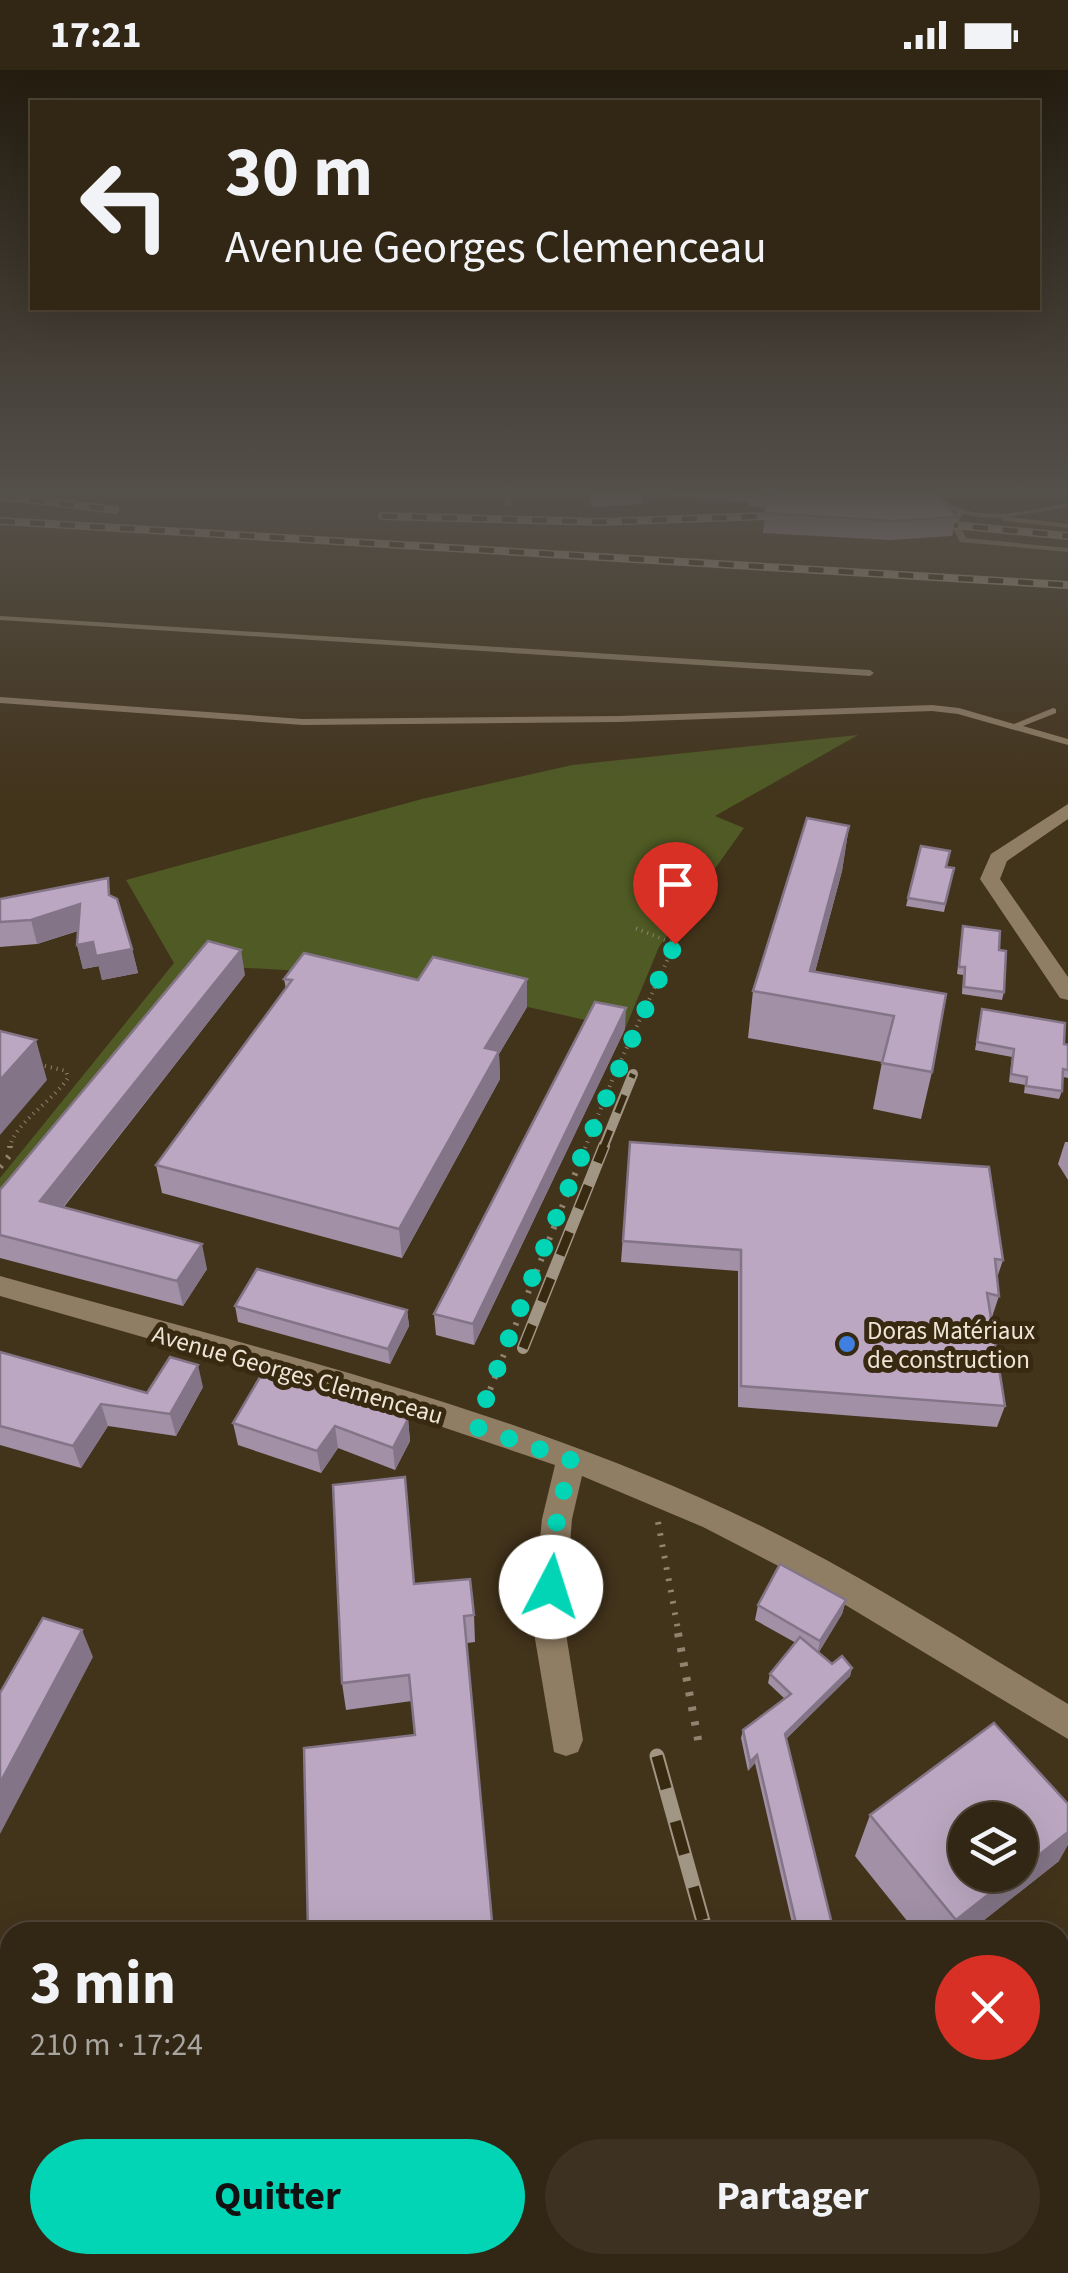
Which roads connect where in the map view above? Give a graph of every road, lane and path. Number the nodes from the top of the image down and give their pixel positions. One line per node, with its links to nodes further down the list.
1 (0, 618): 2 (lane)
2 (870, 673)
3 (0, 700): 5 (lane)
4 (1053, 712): 6 (lane)
5 (980, 716): 6 (lane); 7 (lane)
6 (1018, 725): 7 (lane)
7 (1068, 741)
8 (1068, 810): 10 (street)
9 (635, 928): 14 (path)
10 (1068, 993)
11 (27, 1062): 12 (path)
12 (0, 1168)
13 (0, 1286): 14 (street, Avenue Georges Clemenceau)
14 (476, 1427): 15 (street, Avenue Georges Clemenceau)
15 (571, 1460): 16 (street, Avenue Georges Clemenceau); 18 (street)
16 (652, 1492): 17 (street, Avenue Georges Clemenceau); 19 (path)
17 (1068, 1723)
18 (566, 1740)
19 (700, 1750)

